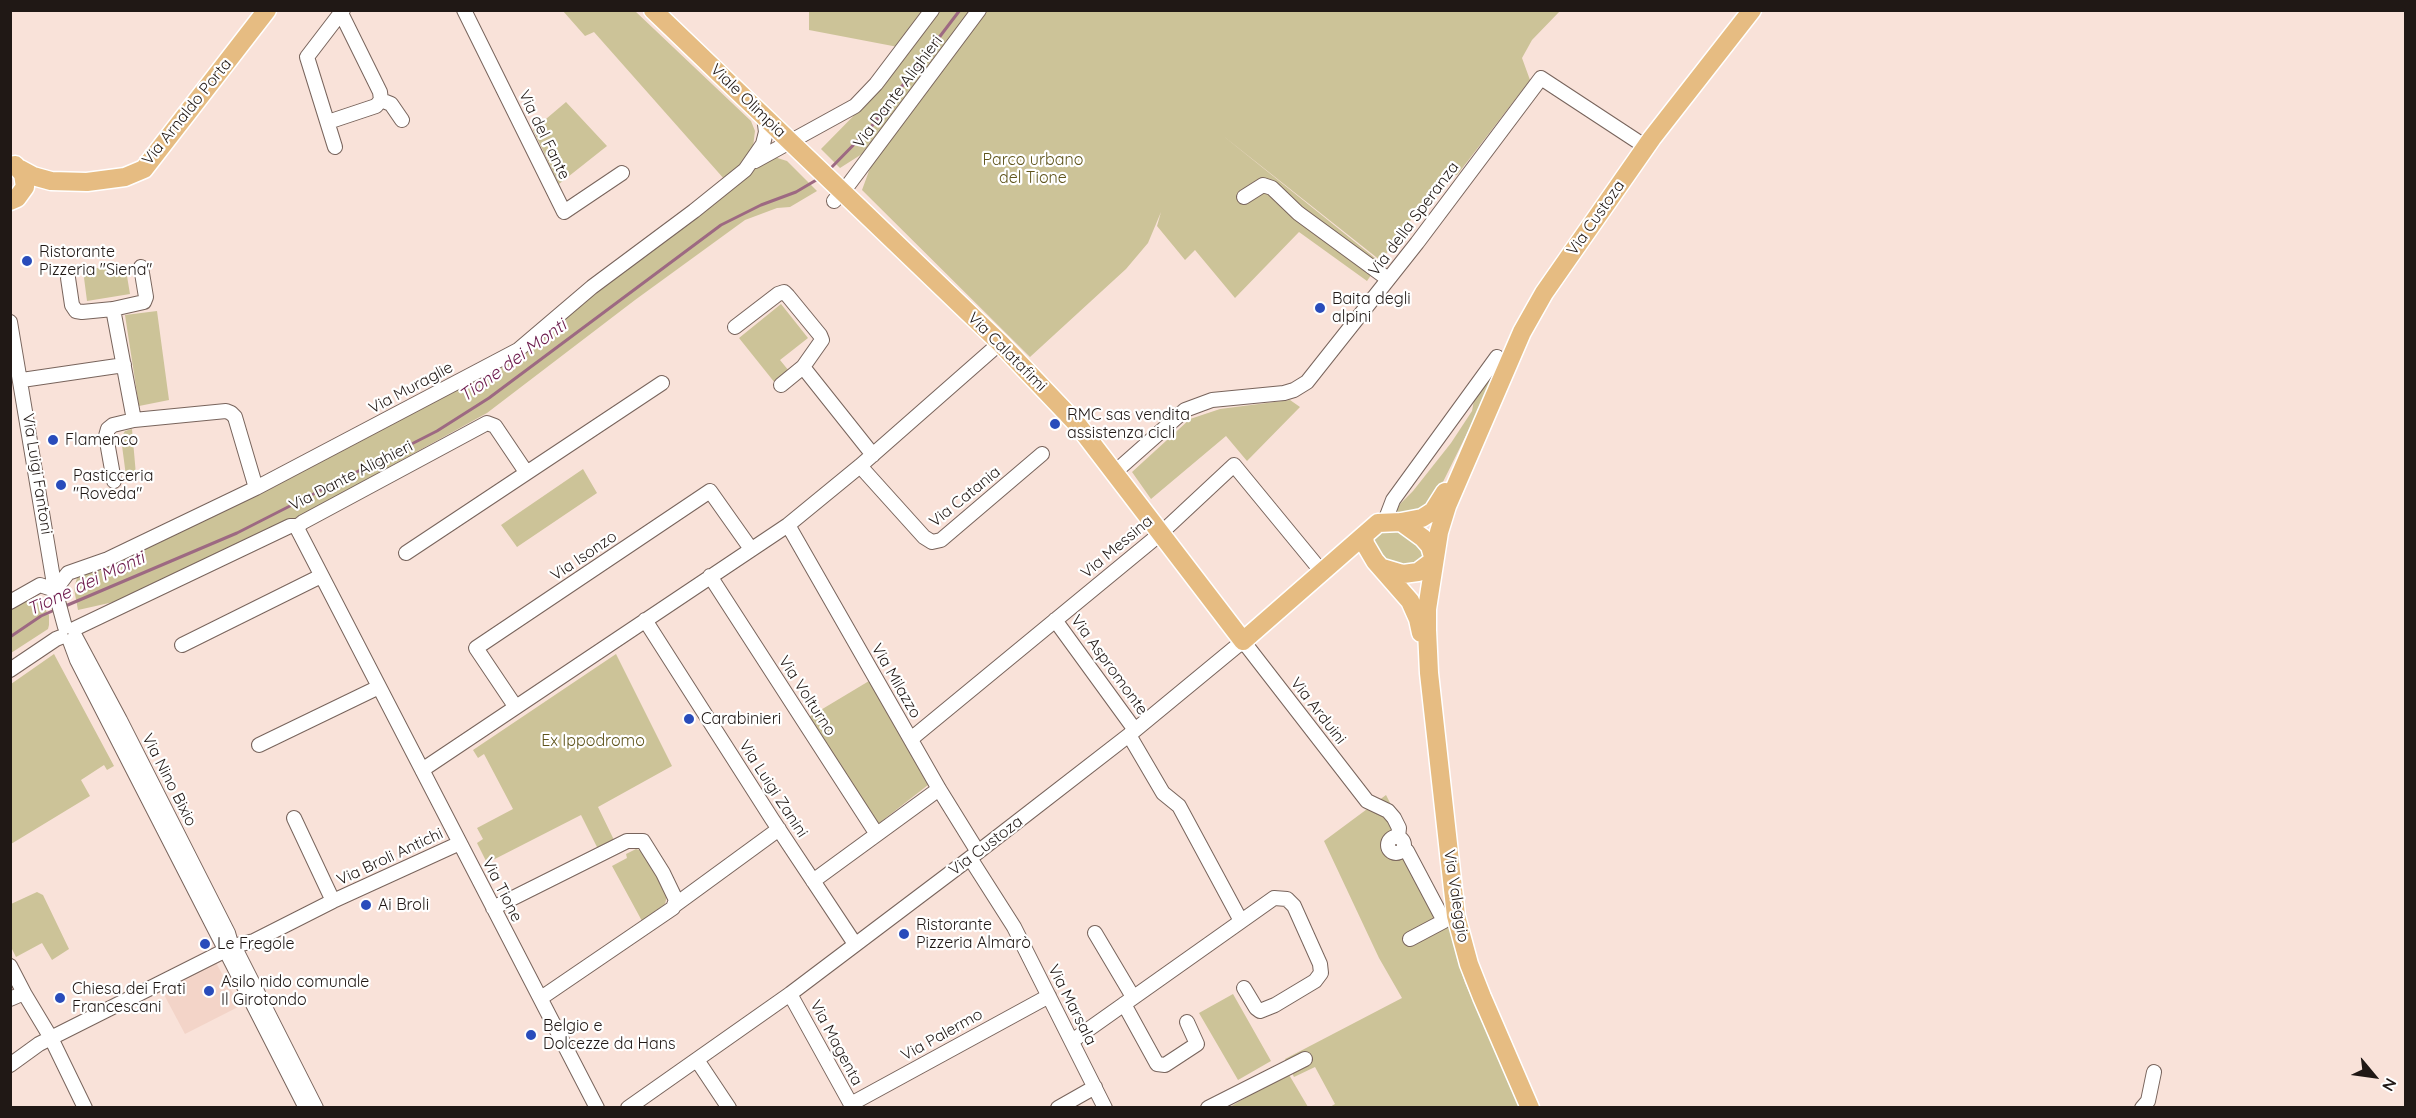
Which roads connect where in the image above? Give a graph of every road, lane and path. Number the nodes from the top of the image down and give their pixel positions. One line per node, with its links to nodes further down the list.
1 (267, 10): 18 (main road, Via Arnaldo Porta)
2 (464, 10): 17 (street, Via del Fante)
3 (653, 10): 9 (main road, Viale Olimpia)
4 (932, 10): 12 (street)
5 (979, 10): 19 (street, Via Dante Alighieri)
6 (1752, 10): 36 (main road, Via Custoza)
7 (342, 12): 8 (street); 11 (street)
8 (381, 100): 10 (street); 11 (street)
9 (764, 117): 12 (main road, Viale Olimpia); 16 (street, Via Muraglie)
10 (402, 120)
11 (328, 122): 14 (street)
12 (789, 141): 16 (street); 19 (main road, Viale Olimpia)
13 (1640, 143): 24 (street, Via della Speranza)
14 (335, 147)
15 (15, 166): 18 (main road, Via Arnaldo Porta); 21 (main road)
16 (745, 170): 43 (street, Via Muraglie)
17 (622, 173)
18 (51, 181): 21 (main road, Via Arnaldo Porta)
19 (838, 196): 28 (main road, Via Calatafimi)
20 (1244, 197): 24 (street)
21 (14, 199)
22 (141, 267): 25 (street)
23 (68, 278): 25 (street)
24 (1389, 279): 41 (street, Via della Speranza)
25 (113, 309): 30 (street)
26 (10, 322): 32 (street, Via Luigi Fantoni)
27 (735, 327): 31 (street)
28 (1000, 343): 38 (street); 41 (main road, Via Calatafimi)
29 (1497, 357): 44 (street, Via Custoza)
30 (124, 365): 32 (street); 35 (street)
31 (803, 367): 34 (street); 38 (street)
32 (22, 380): 56 (street, Via Luigi Fantoni)
33 (662, 383): 40 (street)
34 (781, 385)
35 (134, 420): 42 (street); 43 (street)
36 (1473, 445): 44 (main road, Via Custoza); 51 (main road, Via Custoza)
37 (1042, 454): 39 (street, Via Catania)
38 (873, 455): 39 (street)
39 (860, 466): 45 (street)
40 (526, 472): 46 (street, Via Dante Alighieri); 50 (street)
41 (1115, 472): 47 (main road, Via Calatafimi)
42 (114, 481)
43 (256, 488): 56 (street, Via Muraglie)
44 (1393, 521): 48 (main road, Via Custoza); 51 (main road)
45 (788, 525): 49 (street); 68 (street, Via Milazzo)
46 (298, 526): 54 (street, Via Tione); 60 (street, Via Dante Alighieri)
47 (1160, 534): 53 (street, Via Messina); 59 (street, Via Messina); 61 (main road, Via Calatafimi)
48 (1364, 536): 52 (main road); 53 (main road, Via Custoza)
49 (751, 549): 55 (street); 66 (street, Via Isonzo)
50 (406, 553)
51 (1434, 560): 52 (main road, Via Custoza); 64 (main road, Via Custoza)
52 (1379, 565): 53 (main road, Via Custoza); 64 (main road)
53 (1326, 569): 61 (main road, Via Custoza)
54 (321, 576): 62 (street); 65 (street, Via Tione)
55 (710, 576): 58 (street); 74 (street, Via Volturno)
56 (55, 590): 57 (street); 60 (street, Via Luigi Fantoni)
57 (10, 602)
58 (645, 620): 66 (street); 73 (street, Via Luigi Zanini)
59 (1055, 620): 67 (street, Via Aspromonte); 68 (street, Via Messina)
60 (69, 634): 63 (street, Via Dante Alighieri); 85 (street, Via Nino Bixio)
61 (1243, 642): 67 (street, Via Custoza); 83 (street, Via Arduini)
62 (182, 645)
63 (10, 670)
64 (1429, 673): 112 (main road, Via Valeggio)
65 (379, 687): 69 (street); 70 (street, Via Tione)
66 (515, 706): 70 (street)
67 (1132, 733): 76 (street, Via Custoza); 81 (street, Via Aspromonte)
68 (912, 740): 71 (street, Via Milazzo)
69 (259, 745)
70 (422, 770): 75 (street, Via Tione)
71 (939, 789): 74 (street); 76 (street, Via Milazzo)
72 (294, 818): 78 (street, Via Broli Antichi)
73 (779, 829): 77 (street, Via Luigi Zanini); 79 (street)
74 (876, 833): 77 (street)
75 (460, 843): 78 (street, Via Broli Antichi); 80 (street, Via Tione)
76 (974, 855): 84 (street, Via Custoza); 90 (street, Via Marsala)
77 (813, 881): 84 (street, Via Luigi Zanini)
78 (333, 901): 85 (street, Via Broli Antichi)
79 (675, 905): 80 (street); 91 (street)
80 (493, 909): 91 (street, Via Tione)
81 (1240, 921): 87 (street); 93 (street)
82 (1095, 933): 93 (street)
83 (1410, 939)
84 (855, 944): 89 (street, Via Custoza)
85 (230, 948): 95 (street, Via Broli Antichi); 104 (street, Via Nino Bixio); 105 (street, Via Nino Bixio)
86 (10, 966): 88 (street)
87 (1244, 988)
88 (24, 993): 92 (street); 95 (street)
89 (790, 994): 98 (street, Via Custoza); 102 (street, Via Magenta)
90 (1048, 996): 96 (street, Via Marsala); 102 (street, Via Palermo)
91 (541, 998): 106 (street, Via Tione)
92 (10, 999)
93 (1129, 1001): 94 (street); 96 (street)
94 (1187, 1022)
95 (51, 1038): 99 (street, Via Broli Antichi); 103 (street)
96 (1072, 1041): 101 (street, Via Marsala)
97 (1305, 1059): 111 (street)
98 (697, 1060): 107 (street, Via Custoza); 108 (street)
99 (10, 1065)
100 (2154, 1072): 113 (street)
101 (1095, 1087): 109 (street); 110 (street, Via Marsala)
102 (852, 1106)
103 (85, 1107)
104 (306, 1107)
105 (316, 1107)
106 (597, 1107)
107 (628, 1107)
108 (729, 1107)
109 (1058, 1107)
110 (1105, 1107)
111 (1208, 1107)
112 (1530, 1107)
113 (2142, 1107)

